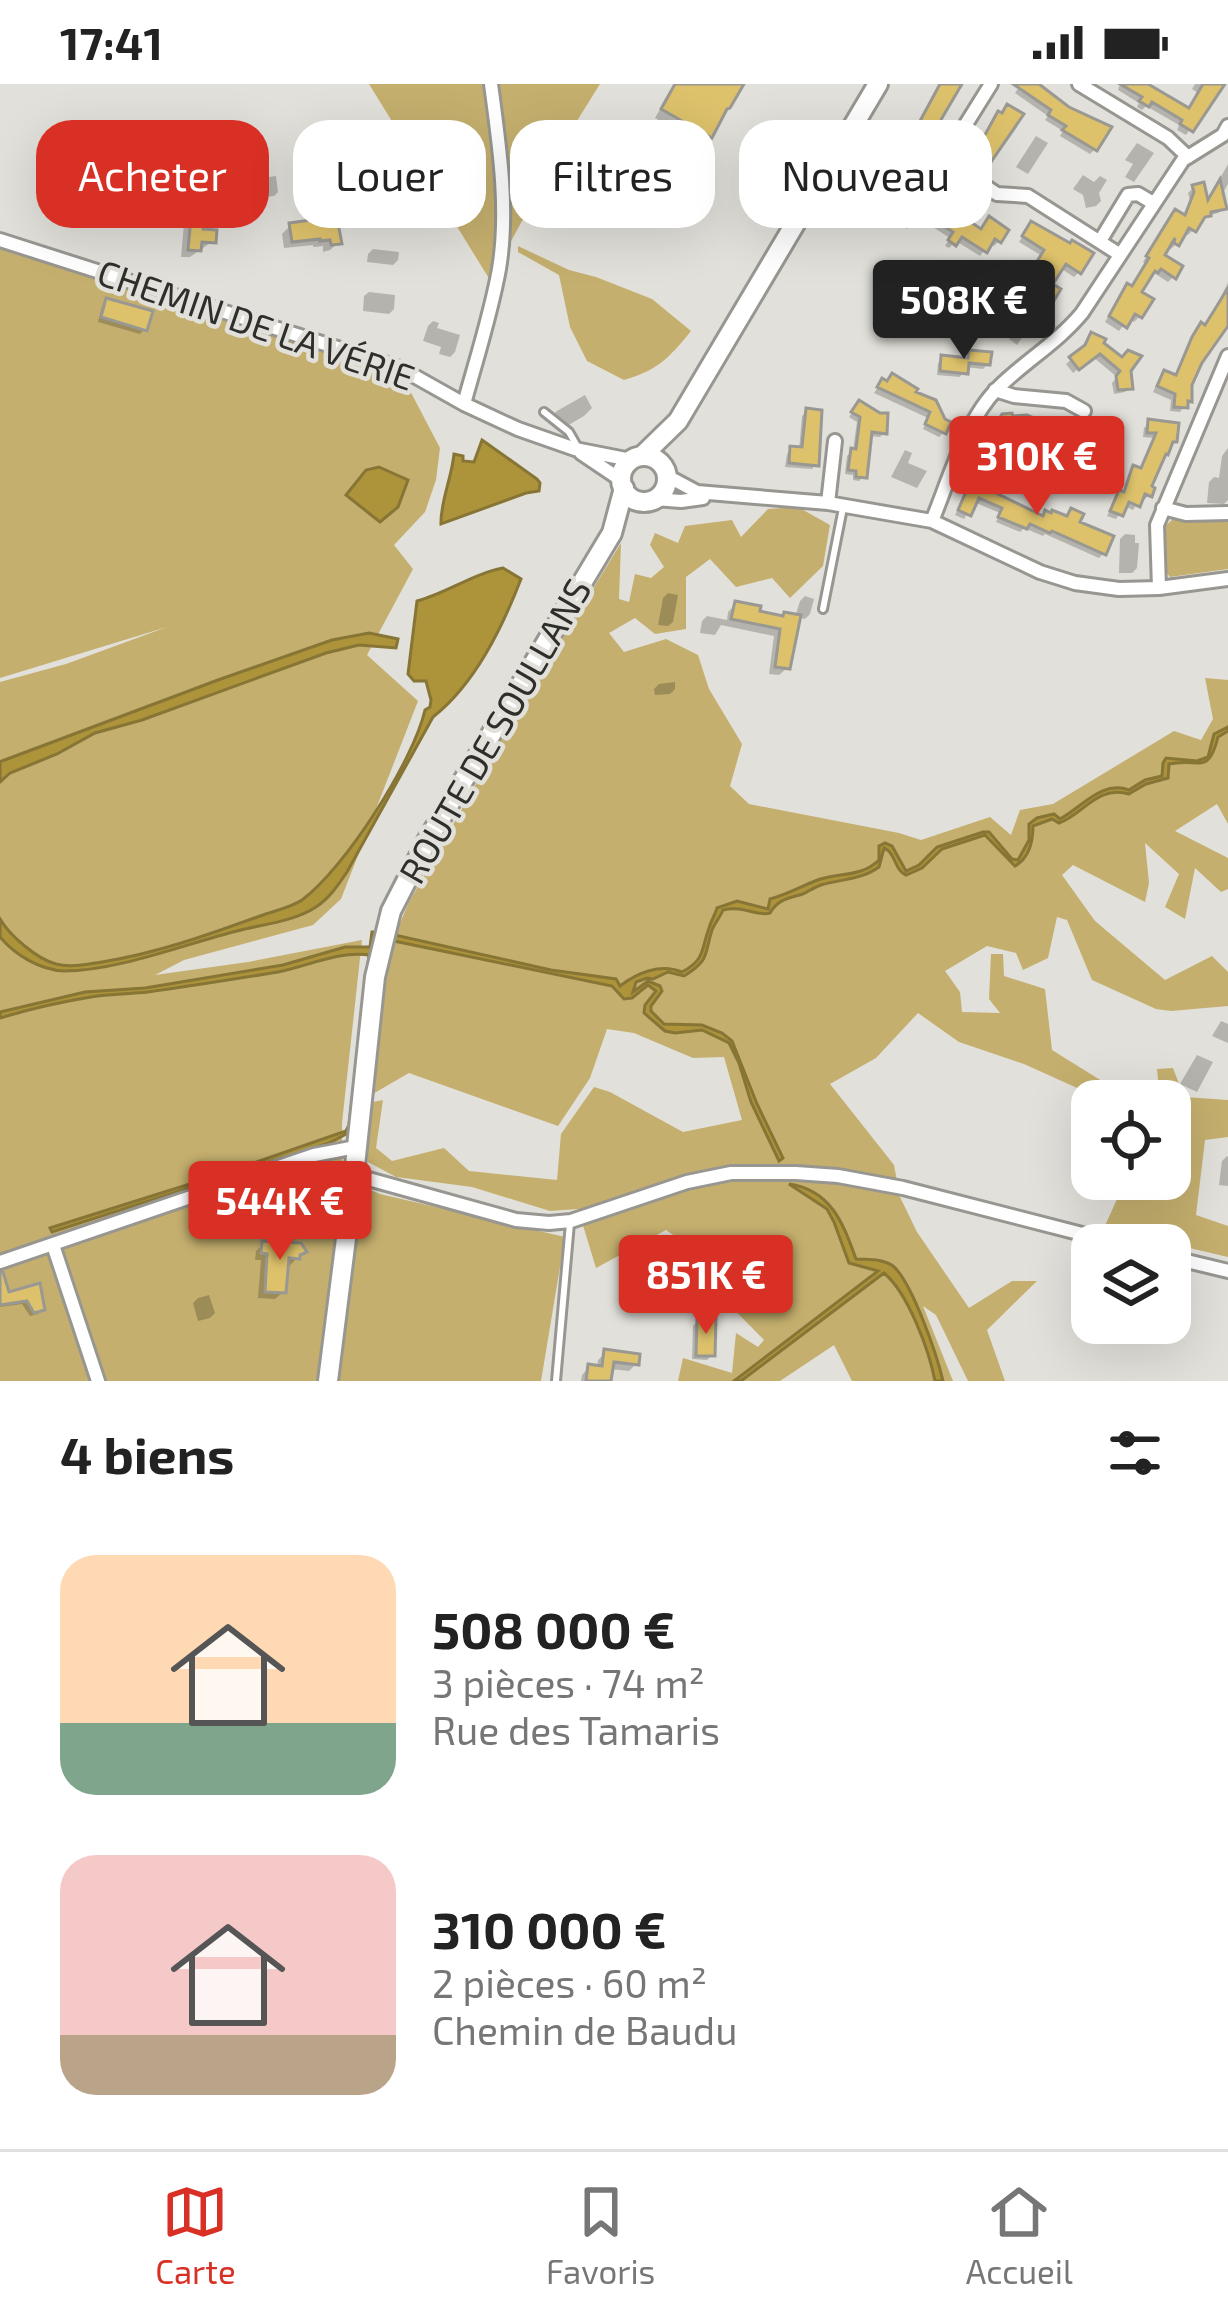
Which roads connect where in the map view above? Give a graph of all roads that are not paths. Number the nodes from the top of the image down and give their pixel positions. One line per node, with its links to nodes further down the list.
1 (490, 84): 15 (street)
2 (878, 84): 18 (main road)
3 (991, 84): 5 (street)
4 (1079, 84): 7 (street)
5 (969, 120)
6 (1228, 126): 7 (street)
7 (1188, 157): 9 (street)
8 (992, 191): 11 (street)
9 (1153, 202): 11 (street); 12 (street)
10 (0, 240): 15 (street, CHEMIN DE LA VÉRIE)
11 (1100, 242): 12 (street)
12 (1119, 254): 14 (street)
13 (1228, 356): 28 (street)
14 (995, 390): 16 (street); 30 (street)
15 (464, 404): 20 (street, CHEMIN DE LA VÉRIE)
16 (1084, 411)
17 (544, 412): 20 (lane)
18 (678, 421): 21 (main road); 22 (main road)
19 (835, 441): 26 (street)
20 (576, 449): 21 (street, CHEMIN DE LA VÉRIE); 23 (street, CHEMIN DE LA VÉRIE)
21 (637, 458): 22 (main road); 23 (main road)
22 (666, 473): 24 (street); 25 (main road)
23 (622, 484): 25 (main road); 31 (main road, ROUTE DE SOULLANS)
24 (722, 495): 25 (street); 26 (street)
25 (651, 500): 31 (main road, ROUTE DE SOULLANS)
26 (828, 502): 27 (street)
27 (844, 505): 30 (street); 34 (lane)
28 (1163, 508): 29 (street); 33 (street)
29 (1228, 513)
30 (932, 521): 33 (street)
31 (612, 533): 35 (main road, ROUTE DE SOULLANS)
32 (1228, 579): 33 (street)
33 (1159, 588)
34 (823, 609)
35 (356, 1147): 36 (main road, ROUTE DE SOULLANS); 39 (street)
36 (354, 1175): 37 (street); 44 (main road, ROUTE DE SOULLANS)
37 (571, 1221): 38 (street); 45 (lane)
38 (1071, 1231)
39 (53, 1244): 40 (street); 43 (street)
40 (0, 1262)
41 (1191, 1262): 42 (street)
42 (1228, 1271)
43 (98, 1381)
44 (328, 1381)
45 (556, 1381)

